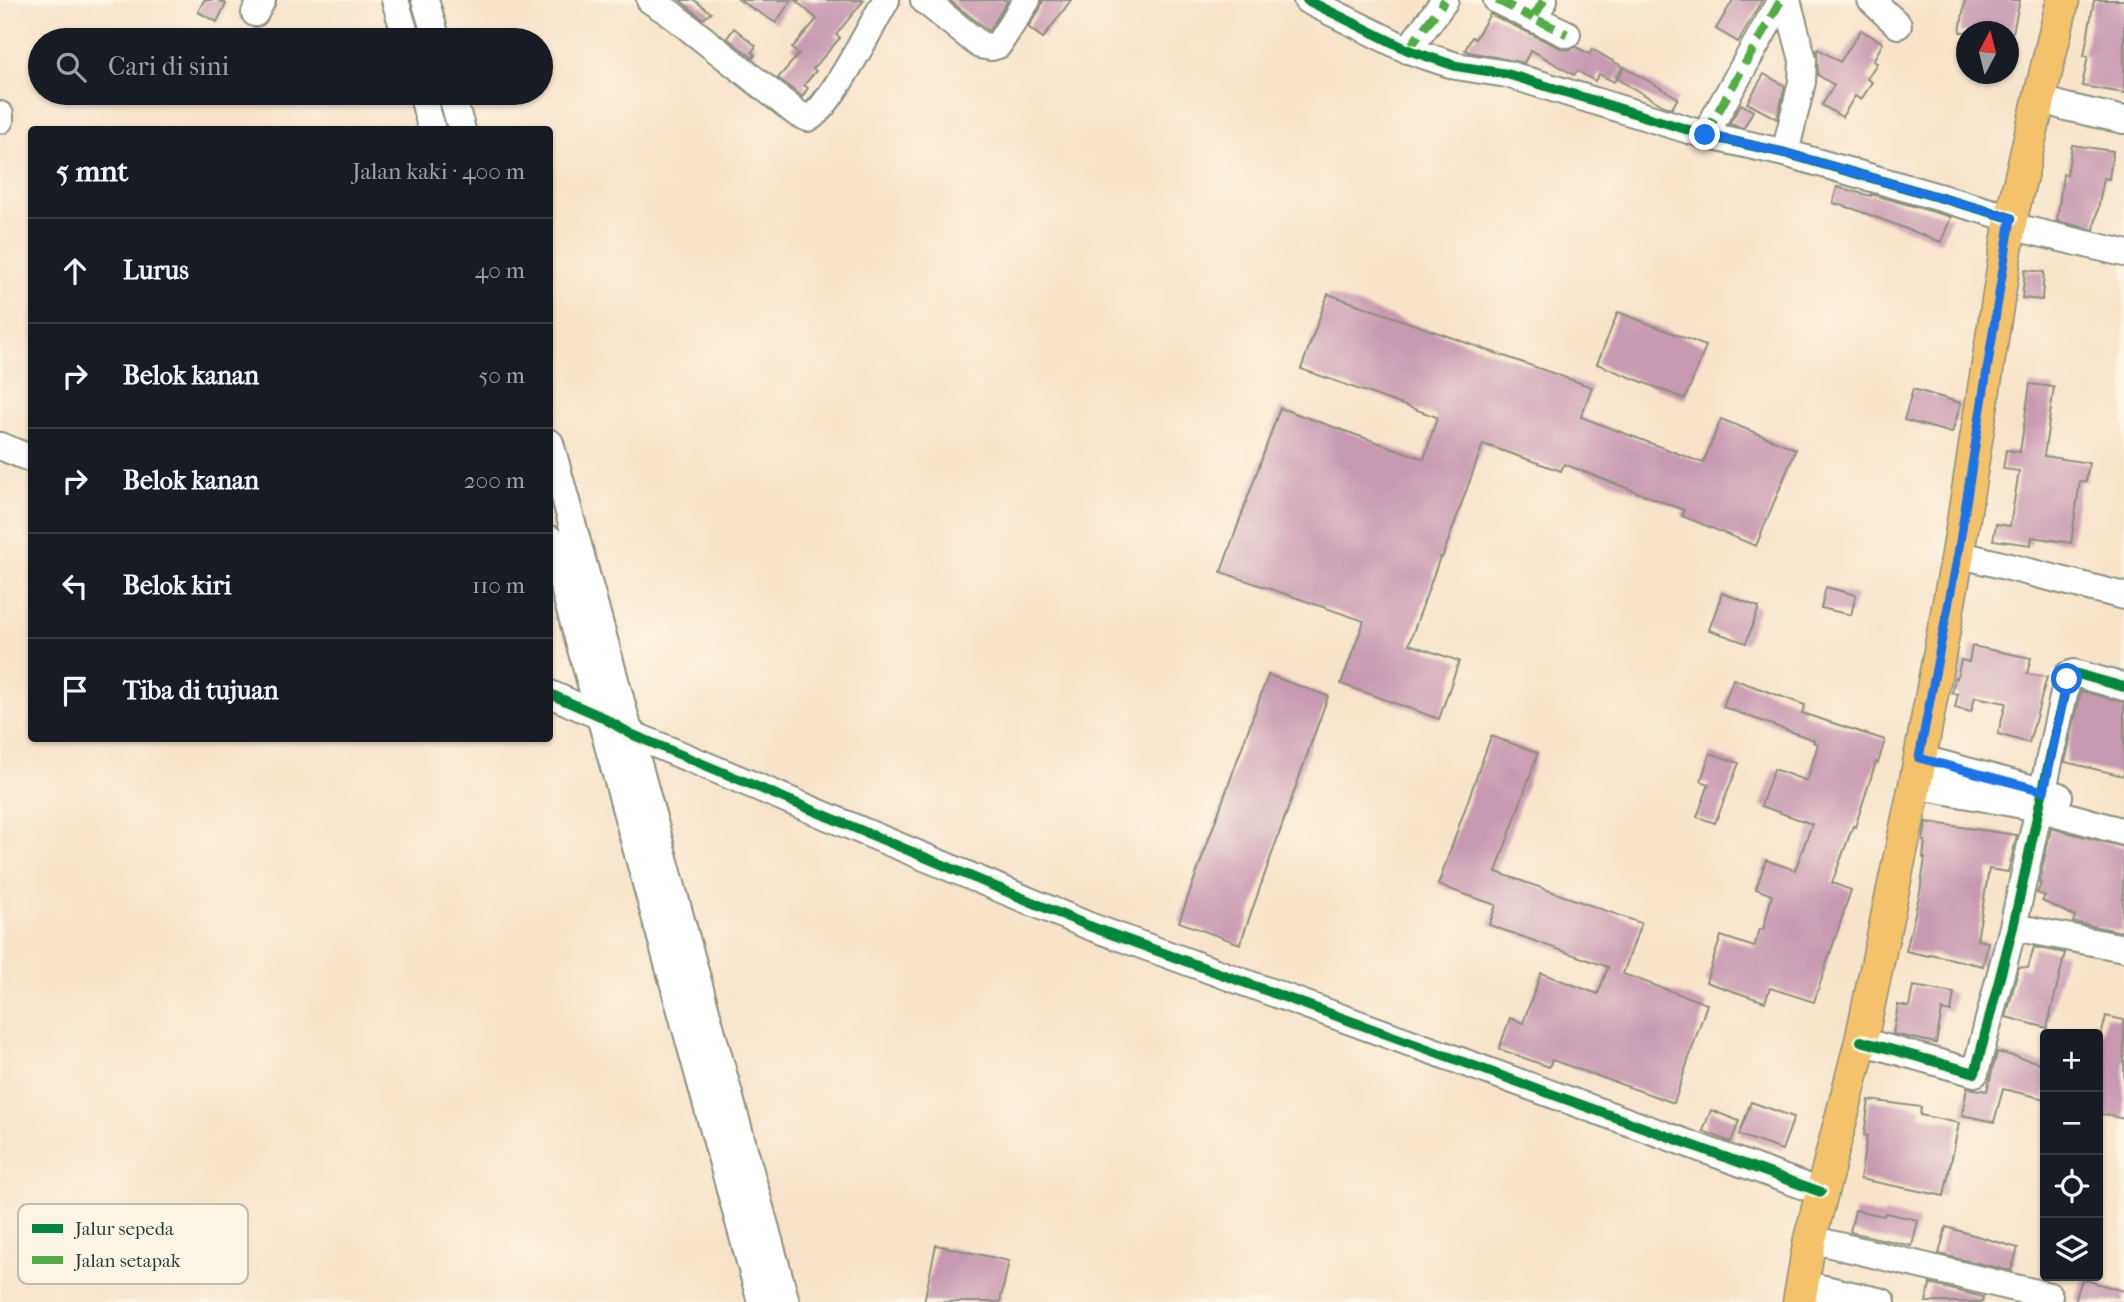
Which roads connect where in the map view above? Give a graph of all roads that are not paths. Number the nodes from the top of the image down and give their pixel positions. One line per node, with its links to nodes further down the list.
1 (395, 0): 16 (street)
2 (425, 0): 17 (street)
3 (886, 0): 13 (street)
4 (924, 0): 5 (street)
5 (1027, 0)
6 (1307, 0): 19 (street)
7 (1445, 0): 19 (street)
8 (1497, 0): 14 (street)
9 (1782, 0): 26 (street)
10 (1787, 0): 27 (street)
11 (1871, 0): 15 (street)
12 (2063, 0): 20 (main road)
13 (667, 4)
14 (1539, 9): 18 (street)
15 (1898, 24)
16 (403, 28)
17 (433, 28)
18 (1567, 34)
19 (1408, 50): 26 (street)
20 (2040, 99): 23 (street); 28 (main road)
21 (425, 105): 24 (street)
22 (455, 105): 25 (street)
23 (2124, 120)
24 (431, 126)
25 (461, 126)
26 (1705, 135): 27 (street)
27 (1785, 153): 28 (street)
28 (2011, 222): 29 (street); 34 (main road)
29 (2124, 253)
30 (0, 446): 32 (street)
31 (553, 454): 39 (street)
32 (28, 456)
33 (553, 550): 38 (street)
34 (1958, 554): 35 (street); 40 (main road)
35 (2124, 596)
36 (2124, 687): 41 (street)
37 (553, 695): 38 (street)
38 (600, 716): 39 (street); 51 (street)
39 (631, 734): 47 (street); 52 (street)
40 (1917, 771): 41 (street); 46 (main road)
41 (2041, 800): 42 (street); 43 (street); 44 (street)
42 (2124, 816)
43 (2124, 832)
44 (2013, 927): 45 (street); 46 (street)
45 (2124, 948)
46 (1861, 1041): 47 (main road)
47 (1821, 1192): 48 (main road)
48 (1810, 1239): 49 (main road); 50 (street)
49 (1801, 1293): 53 (street)
50 (2049, 1296)
51 (761, 1302)
52 (786, 1302)
53 (1882, 1302)

